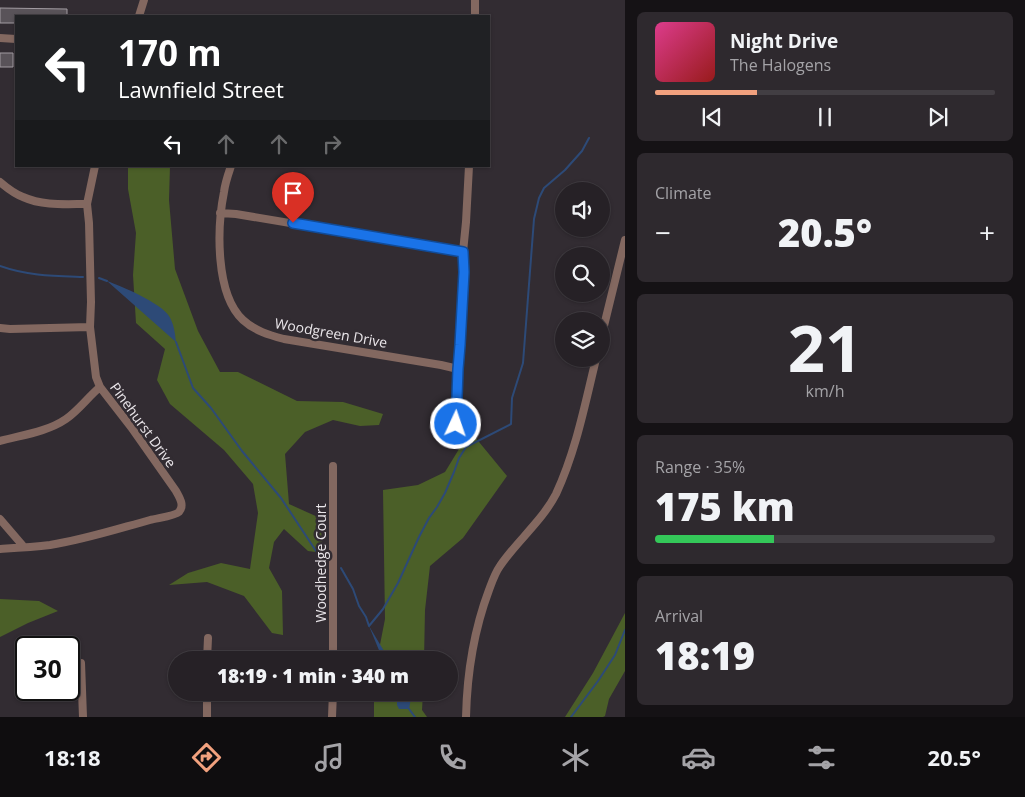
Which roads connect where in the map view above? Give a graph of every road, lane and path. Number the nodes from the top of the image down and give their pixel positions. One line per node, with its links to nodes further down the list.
1 (144, 0): 3 (street)
2 (476, 0): 4 (street)
3 (139, 15)
4 (475, 15)
5 (0, 38): 6 (street)
6 (15, 39)
7 (95, 167): 11 (street, Pinehurst Drive)
8 (231, 167): 12 (street, Woodgreen Drive)
9 (469, 167): 14 (street)
10 (0, 182): 11 (street)
11 (87, 204): 16 (street, Pinehurst Drive)
12 (220, 213): 14 (street); 19 (street, Woodgreen Drive)
13 (625, 240): 15 (street)
14 (463, 252): 19 (street)
15 (607, 312)
16 (90, 327): 17 (street); 20 (street, Pinehurst Drive)
17 (0, 328)
18 (594, 367): 36 (street)
19 (458, 369): 21 (street)
20 (100, 387): 22 (street); 25 (street, Pinehurst Drive)
21 (456, 424)
22 (0, 441)
23 (334, 466): 29 (street, Woodhedge Court)
24 (0, 519): 25 (street)
25 (24, 547): 26 (street, Pinehurst Drive)
26 (0, 549)
27 (208, 638): 28 (street)
28 (207, 651)
29 (333, 651)
30 (81, 663): 33 (street)
31 (207, 701): 34 (street)
32 (333, 701): 35 (street)
33 (83, 717)
34 (207, 717)
35 (332, 717)
36 (466, 717)

